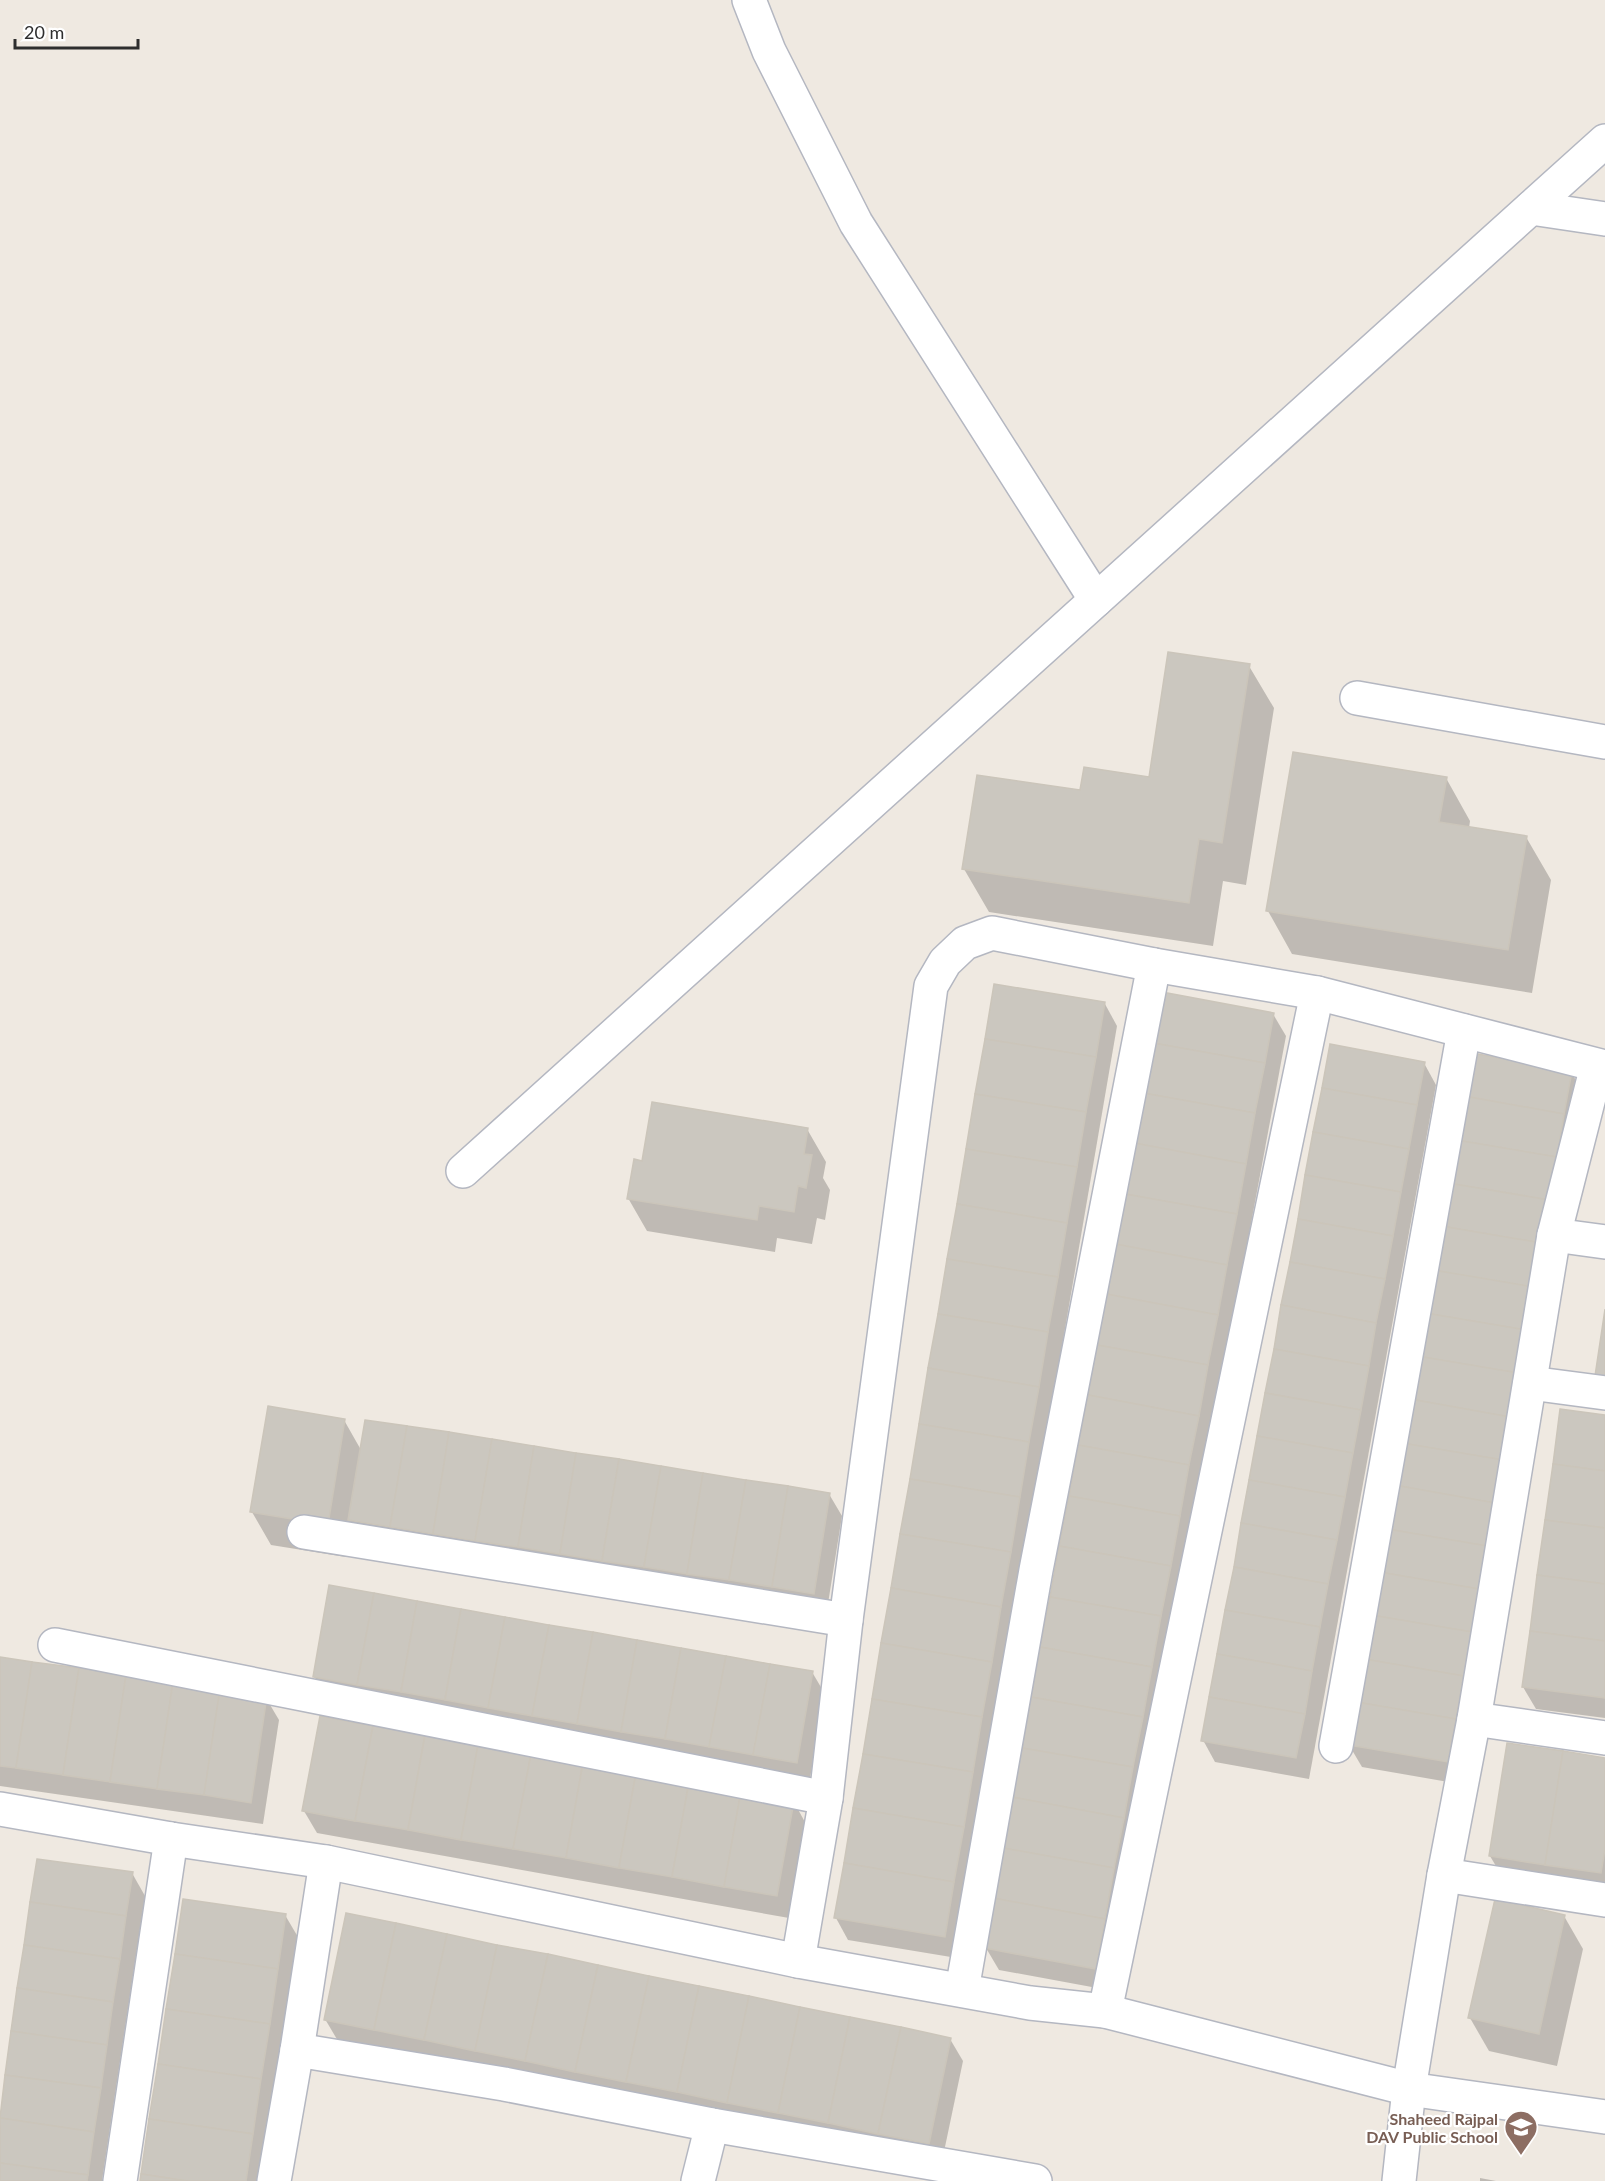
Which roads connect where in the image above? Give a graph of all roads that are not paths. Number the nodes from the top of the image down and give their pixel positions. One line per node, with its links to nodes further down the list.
1 (749, 0): 5 (street)
2 (1605, 141): 3 (street)
3 (1531, 208): 4 (street); 5 (street)
4 (1605, 219)
5 (1096, 600): 12 (street)
6 (1357, 698): 7 (street)
7 (1605, 742)
8 (1154, 965): 9 (street); 18 (street); 30 (street)
9 (1317, 993): 10 (street); 31 (street)
10 (1464, 1030): 11 (street); 22 (street)
11 (1601, 1066): 13 (street)
12 (463, 1171)
13 (1554, 1235): 14 (street); 15 (street)
14 (1605, 1242)
15 (1530, 1383): 16 (street); 20 (street)
16 (1605, 1393)
17 (304, 1532): 18 (street)
18 (846, 1620): 23 (street)
19 (55, 1645): 23 (street)
20 (1474, 1719): 21 (street); 27 (street)
21 (1605, 1738)
22 (1336, 1746)
23 (826, 1798): 29 (street)
24 (0, 1809): 25 (street)
25 (171, 1839): 26 (street); 37 (street)
26 (326, 1862): 29 (street); 32 (street)
27 (1444, 1875): 28 (street); 33 (street)
28 (1605, 1900)
29 (798, 1961): 30 (street)
30 (962, 1990): 31 (street)
31 (1105, 2011): 33 (street)
32 (297, 2050): 35 (street); 38 (street)
33 (1409, 2089): 34 (street); 41 (street)
34 (1605, 2117)
35 (712, 2125): 36 (street); 39 (street)
36 (927, 2172): 40 (street)
37 (120, 2181)
38 (274, 2181)
39 (698, 2181)
40 (1035, 2181)
41 (1399, 2181)

